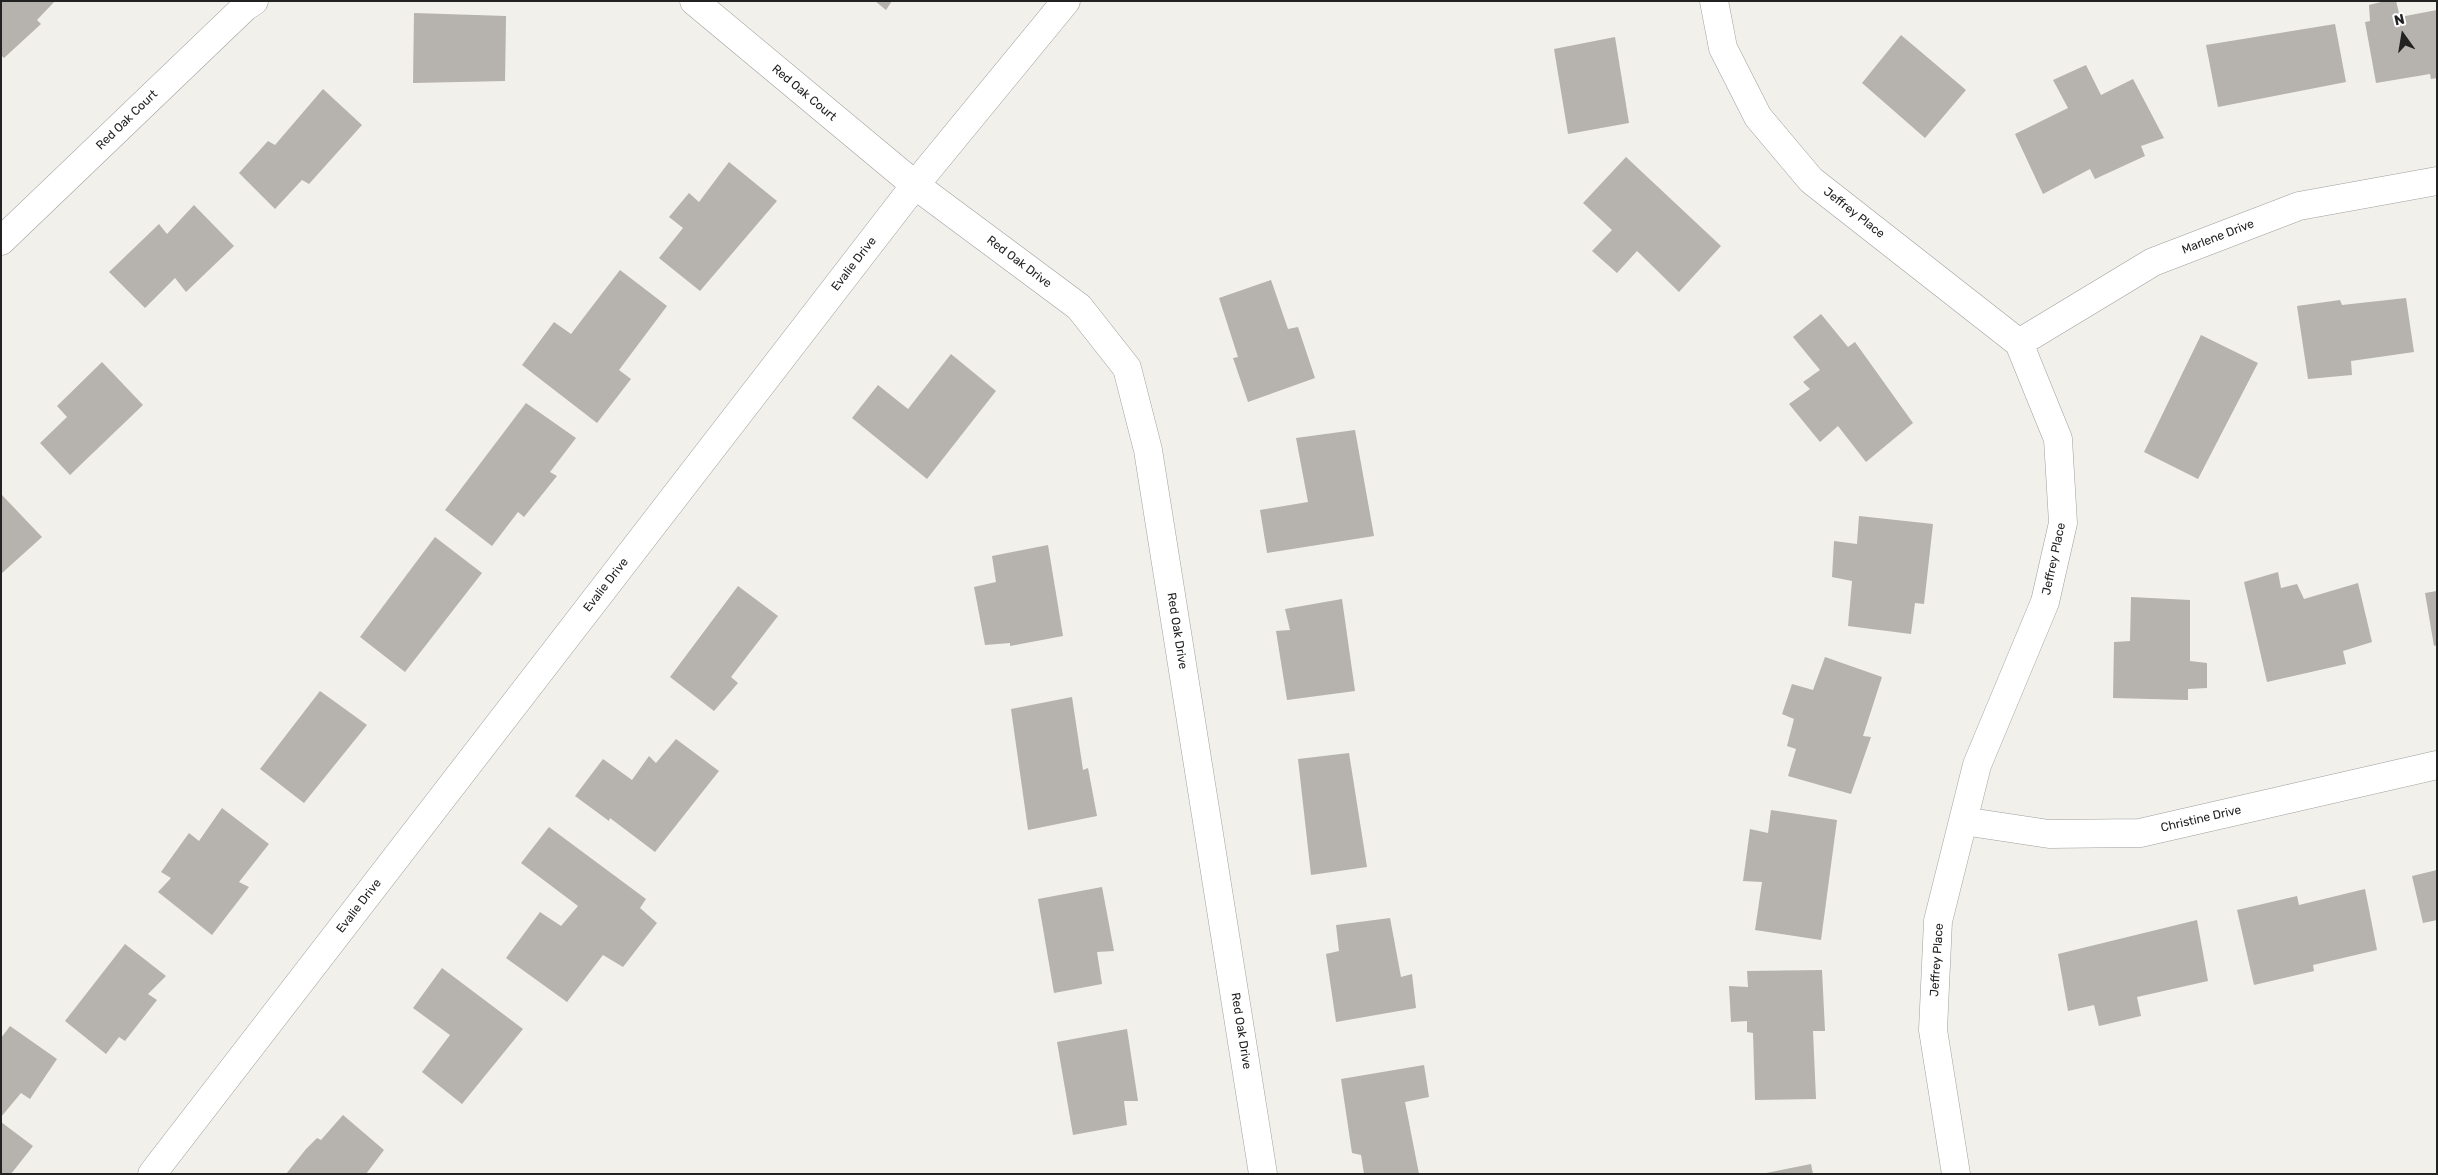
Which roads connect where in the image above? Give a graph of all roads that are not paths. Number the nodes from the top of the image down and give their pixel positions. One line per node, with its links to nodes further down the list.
1 (254, 1): 7 (street, Red Oak Court)
2 (694, 1): 6 (street, Red Oak Court)
3 (1066, 1): 6 (street, Evalie Drive)
4 (1714, 1): 8 (street, Jeffrey Place)
5 (2437, 181): 8 (street, Marlene Drive)
6 (915, 185): 11 (street, Evalie Drive); 12 (street, Red Oak Drive)
7 (1, 241)
8 (2019, 343): 10 (street, Jeffrey Place)
9 (2437, 765): 10 (street, Christine Drive)
10 (1962, 821): 13 (street, Jeffrey Place)
11 (152, 1174)
12 (1263, 1174)
13 (1956, 1174)

